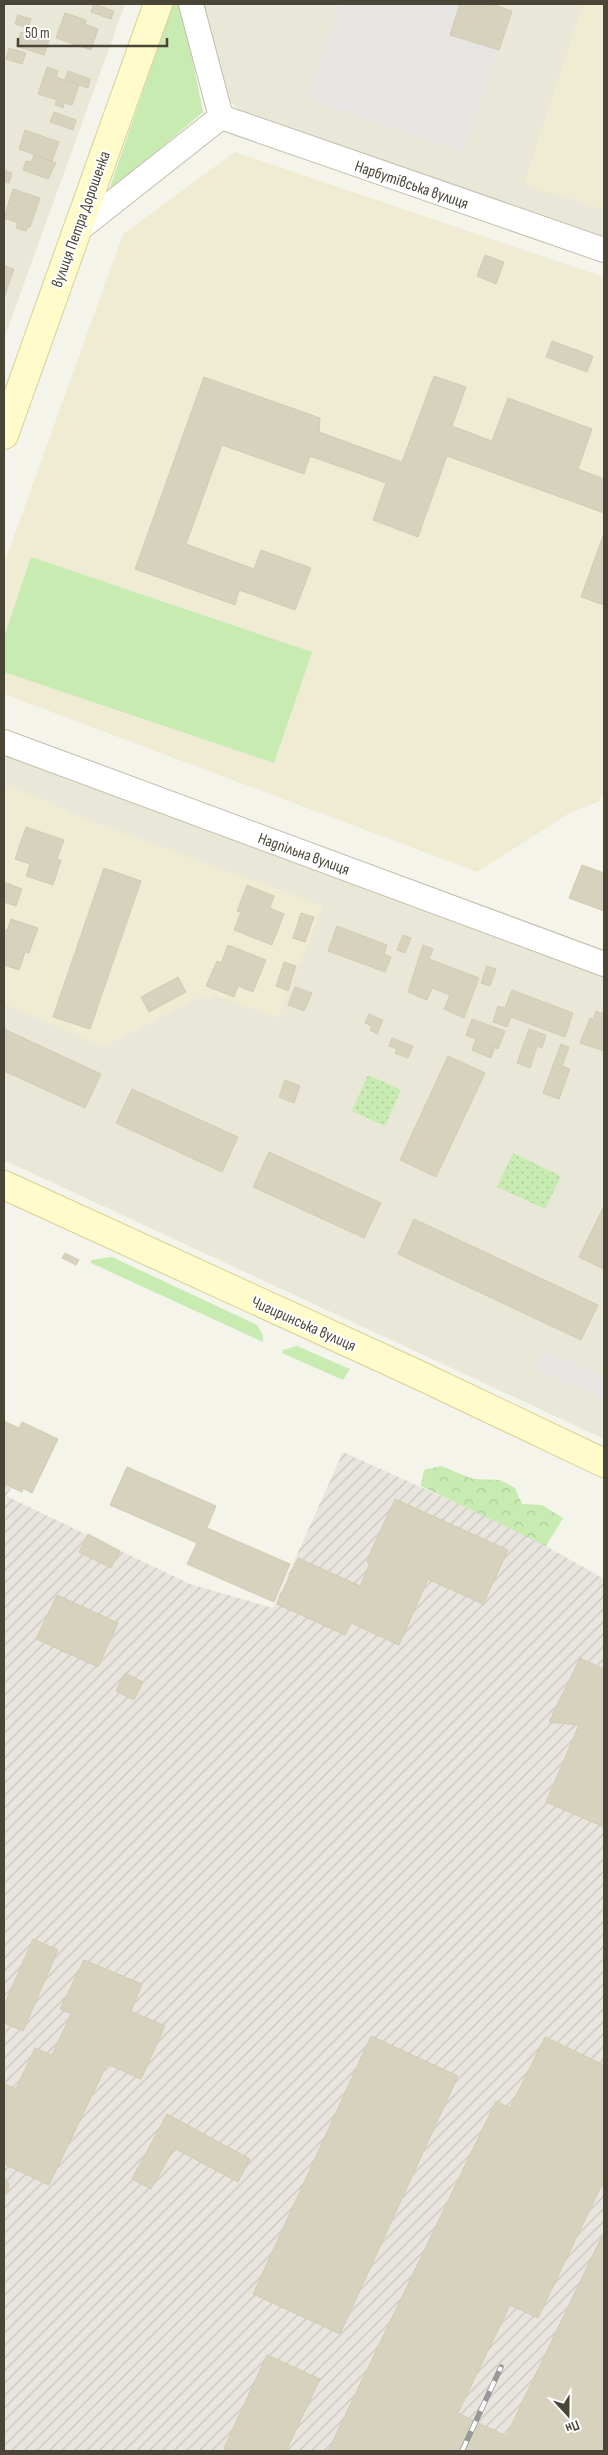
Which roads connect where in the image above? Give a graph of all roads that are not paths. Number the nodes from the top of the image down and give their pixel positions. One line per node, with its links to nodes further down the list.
1 (158, 4): 4 (main road, вулиця Петра Дорошенка)
2 (191, 4): 3 (street)
3 (221, 117): 4 (street); 5 (street, Нарбутівська вулиця)
4 (74, 234): 6 (main road, вулиця Петра Дорошенка)
5 (604, 250)
6 (4, 436)
7 (4, 742): 8 (street, Надпільна вулиця)
8 (604, 964)
9 (4, 1185): 10 (main road, Чигиринська вулиця)
10 (604, 1463)

